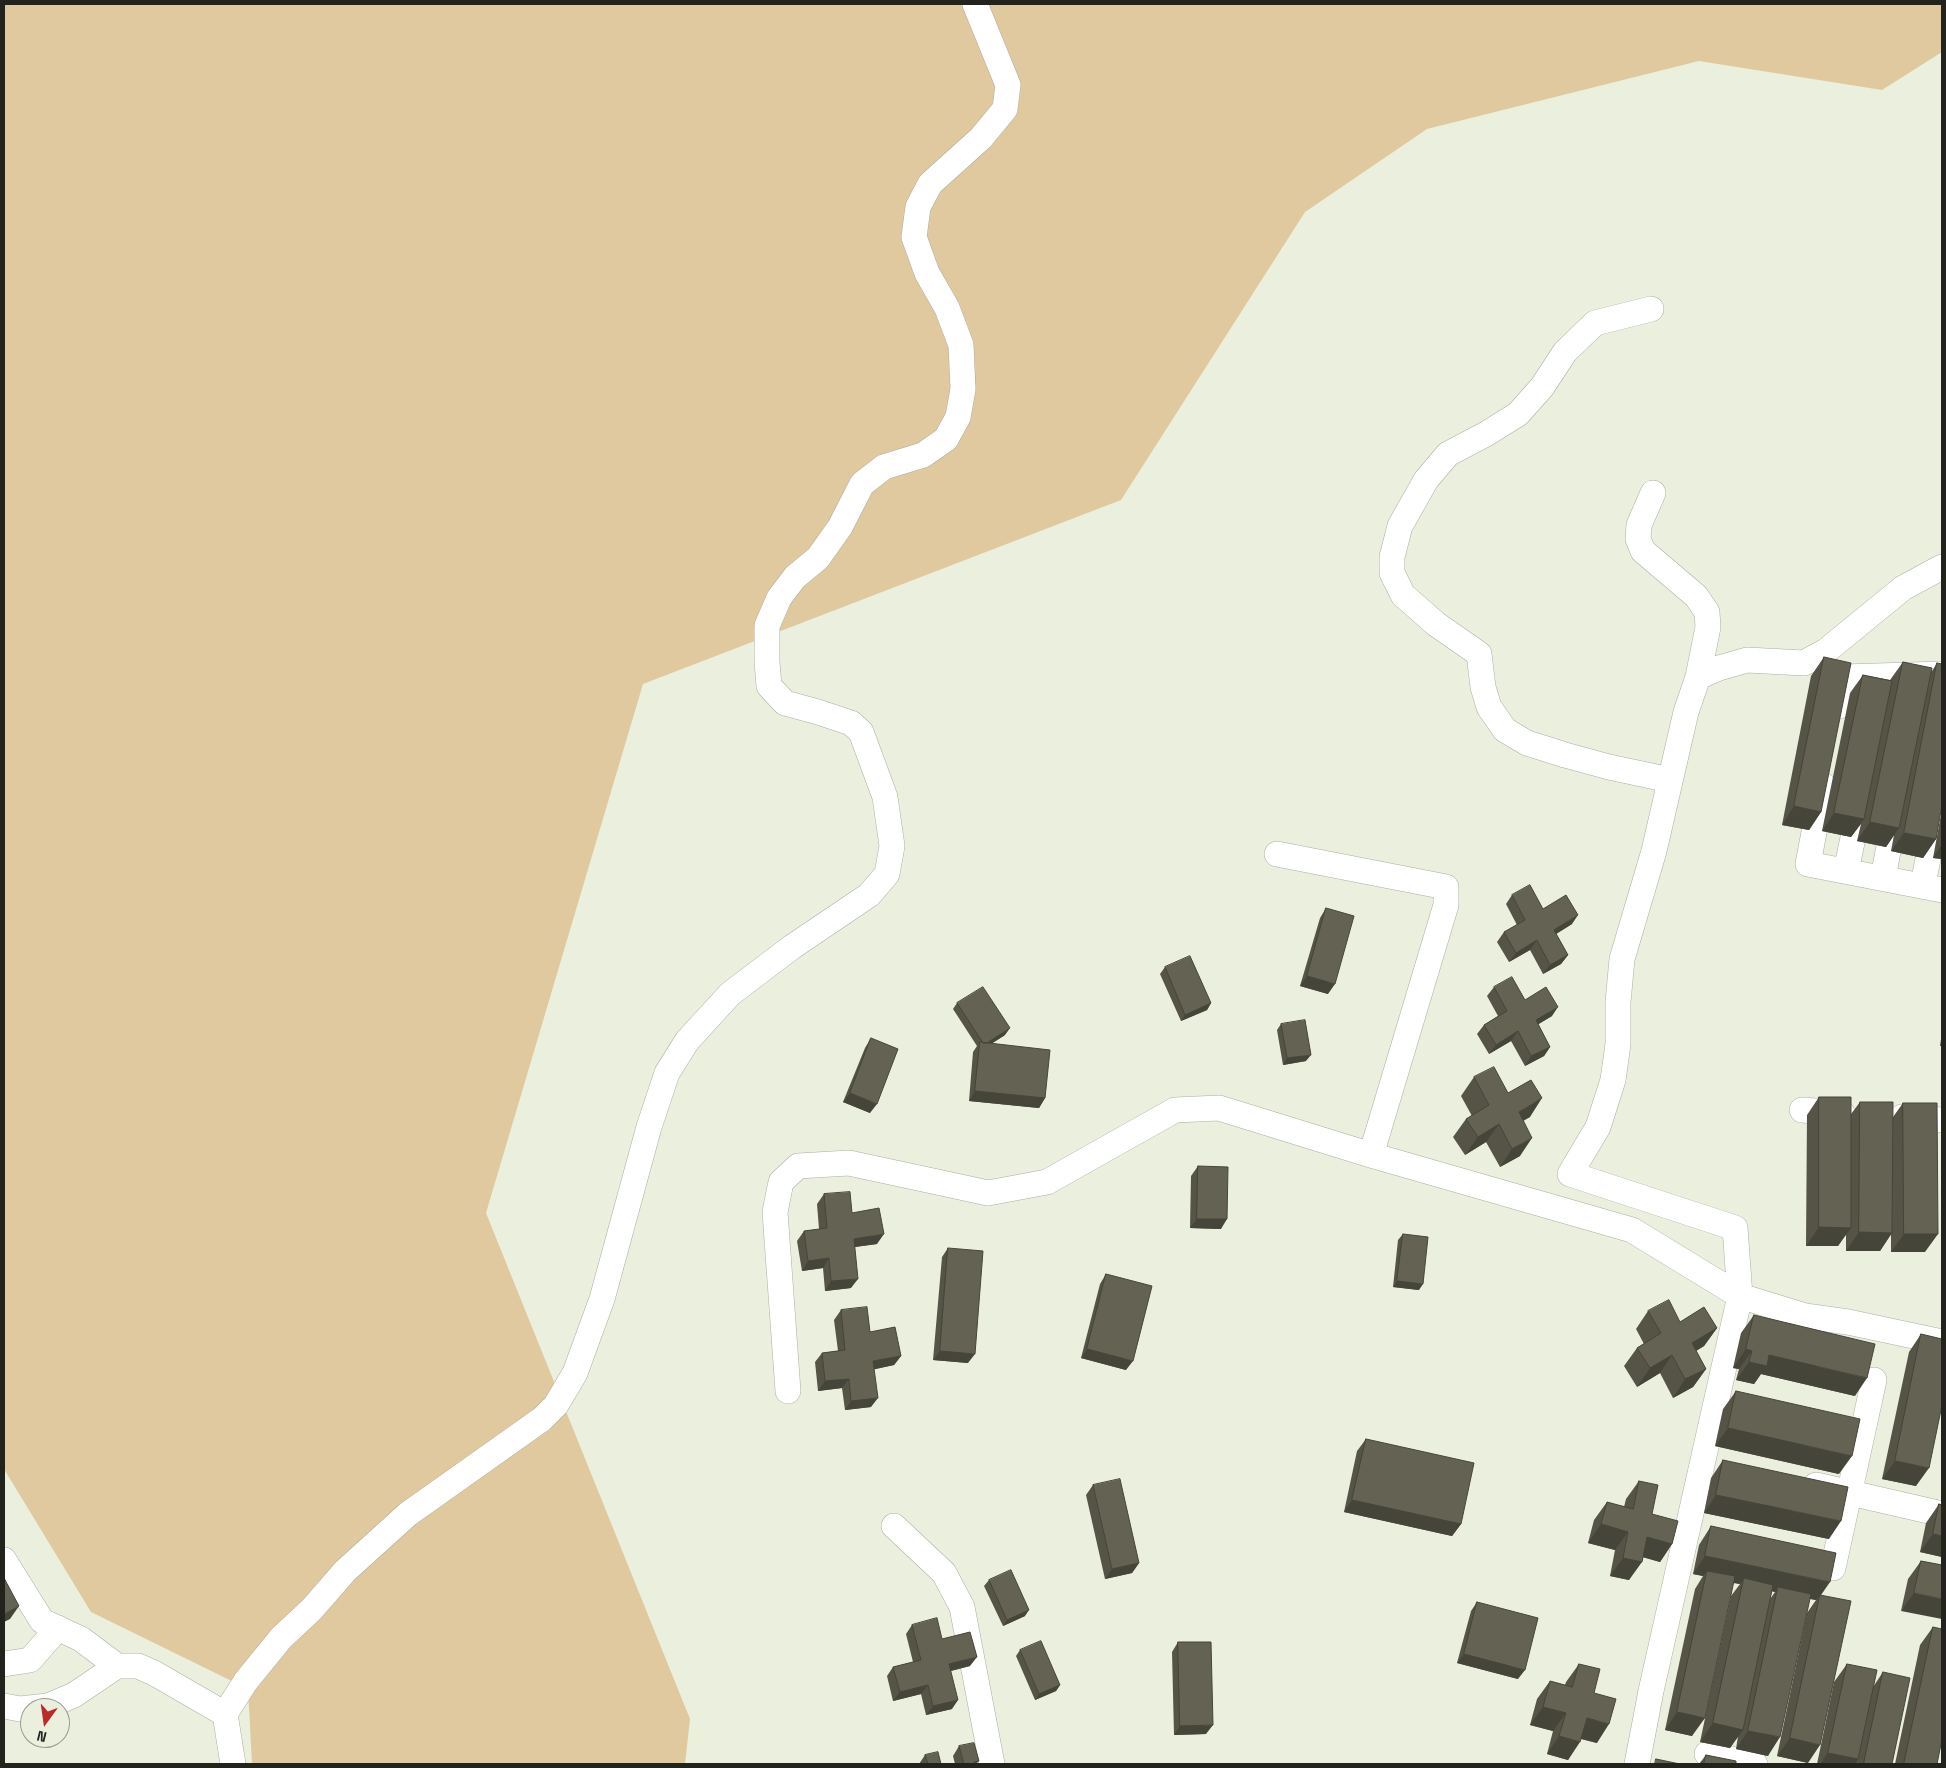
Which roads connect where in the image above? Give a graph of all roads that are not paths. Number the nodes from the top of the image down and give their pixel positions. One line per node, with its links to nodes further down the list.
1 (975, 4): 34 (street)
2 (1651, 309): 10 (street)
3 (1653, 493): 5 (street)
4 (1942, 567): 5 (street)
5 (1698, 677): 10 (street)
6 (1928, 681): 7 (street)
7 (1835, 724)
8 (1828, 761): 14 (street)
9 (1867, 774): 14 (street)
10 (1670, 780): 20 (street)
11 (1942, 786): 16 (street)
12 (1900, 791): 15 (street)
13 (1277, 854): 19 (street)
14 (1846, 871): 15 (street)
15 (1883, 878): 16 (street)
16 (1932, 888)
17 (1802, 1110): 18 (street)
18 (1942, 1120)
19 (1371, 1155): 20 (street); 23 (street)
20 (1740, 1296): 21 (street); 38 (street)
21 (1942, 1342)
22 (1874, 1380): 25 (street)
23 (788, 1391)
24 (1792, 1479): 25 (street)
25 (1849, 1493): 26 (street); 29 (street)
26 (1942, 1514)
27 (894, 1526): 37 (street)
28 (4, 1560): 30 (street)
29 (1833, 1568)
30 (58, 1628): 31 (street); 32 (street)
31 (4, 1664)
32 (117, 1666): 33 (street); 34 (street)
33 (4, 1706)
34 (224, 1714): 36 (street)
35 (1707, 1754): 39 (street)
36 (233, 1764)
37 (992, 1764)
38 (1637, 1764)
39 (1755, 1764)

